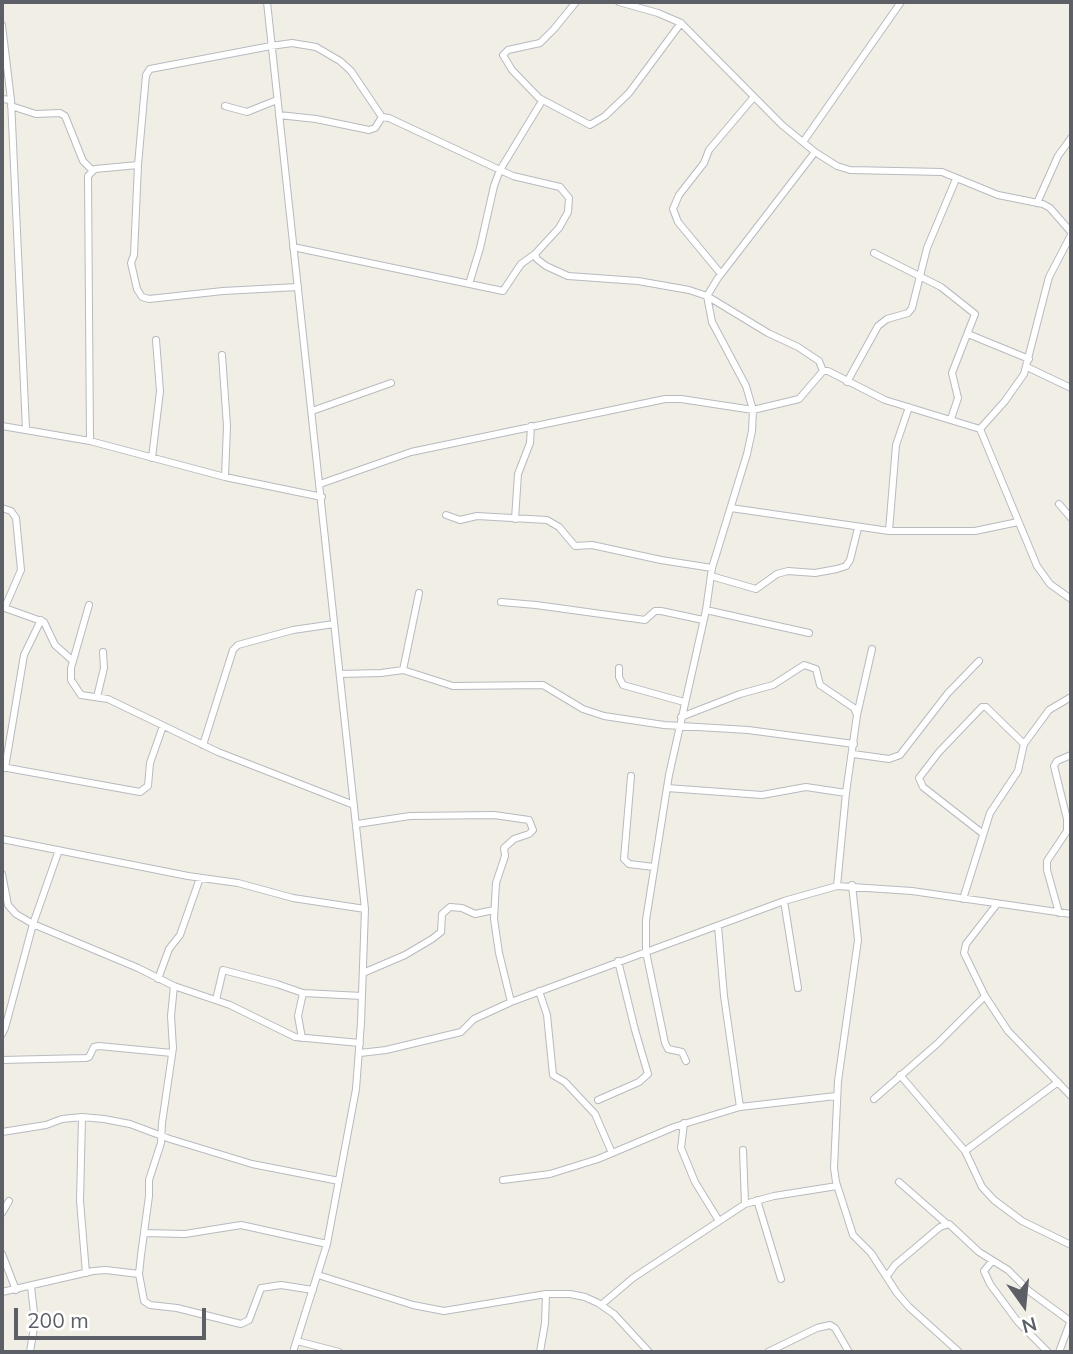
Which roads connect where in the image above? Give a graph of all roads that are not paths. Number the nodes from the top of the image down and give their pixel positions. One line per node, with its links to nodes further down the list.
1 (267, 2): 7 (street)
2 (576, 2): 11 (street)
3 (619, 2): 5 (street)
4 (901, 2): 17 (street)
5 (681, 23): 8 (street); 11 (street)
6 (2, 26): 12 (street)
7 (271, 46): 10 (street); 15 (street); 19 (street)
8 (753, 98): 17 (street); 28 (street)
9 (2, 99): 12 (street)
10 (277, 100): 13 (street); 14 (street)
11 (542, 101): 21 (street)
12 (11, 103): 20 (street); 48 (street)
13 (225, 106)
14 (279, 115): 15 (street); 25 (street)
15 (382, 117): 21 (street)
16 (1071, 138): 23 (street)
17 (803, 142): 18 (street)
18 (815, 152): 22 (street); 28 (street)
19 (138, 165): 20 (street); 31 (street)
20 (92, 170): 50 (street)
21 (500, 170): 27 (street); 30 (street)
22 (956, 178): 23 (street); 29 (street)
23 (1037, 203): 24 (street)
24 (1071, 234): 36 (street)
25 (293, 247): 30 (street); 31 (street)
26 (874, 253): 29 (street)
27 (535, 254): 30 (street); 32 (street)
28 (721, 274): 32 (street)
29 (918, 275): 33 (street); 39 (street)
30 (468, 284)
31 (298, 287): 44 (street)
32 (707, 296): 38 (street); 43 (street)
33 (968, 334): 36 (street); 45 (street)
34 (156, 340): 51 (street)
35 (222, 355): 52 (street)
36 (1029, 359): 37 (street)
37 (1027, 367): 41 (street); 49 (street)
38 (823, 371): 39 (street); 43 (street)
39 (847, 382): 42 (street)
40 (391, 383): 44 (street)
41 (1071, 388)
42 (909, 407): 45 (street); 63 (street)
43 (753, 410): 47 (street); 57 (street)
44 (312, 411): 53 (street)
45 (951, 419): 49 (street)
46 (2, 426): 48 (street)
47 (531, 426): 53 (street); 60 (street)
48 (26, 429): 50 (street)
49 (980, 429): 61 (street)
50 (90, 441): 51 (street)
51 (152, 458): 52 (street)
52 (225, 477): 54 (street)
53 (320, 484): 54 (street)
54 (322, 497): 73 (street)
55 (1059, 504): 59 (street)
56 (2, 508): 69 (street)
57 (731, 508): 62 (street); 64 (street)
58 (446, 516): 60 (street)
59 (1071, 518)
60 (515, 519): 64 (street)
61 (1017, 522): 63 (street); 66 (street)
62 (858, 528): 63 (street); 64 (street)
63 (889, 531)
64 (711, 572): 70 (street)
65 (419, 593): 80 (street)
66 (1071, 599)
67 (501, 602): 72 (street)
68 (89, 605): 77 (street)
69 (3, 607): 71 (street)
70 (706, 610): 72 (street); 74 (street)
71 (41, 620): 77 (street); 94 (street)
72 (703, 620): 84 (street)
73 (334, 624): 81 (street); 91 (street)
74 (809, 632)
75 (872, 649): 85 (street)
76 (103, 652): 82 (street)
77 (73, 661): 82 (street)
78 (979, 661): 92 (street)
79 (619, 667): 84 (street)
80 (403, 670): 81 (street); 88 (street)
81 (340, 674): 98 (street)
82 (97, 697): 87 (street)
83 (1071, 697): 90 (street)
84 (684, 702): 86 (street)
85 (857, 715): 86 (street); 89 (street)
86 (681, 717): 88 (street)
87 (163, 726): 91 (street); 94 (street)
88 (679, 726): 89 (street); 96 (street)
89 (854, 744): 92 (street)
90 (1024, 744): 100 (street); 100 (street)
91 (203, 745): 98 (street)
92 (853, 754): 97 (street)
93 (1071, 755): 113 (street)
94 (3, 767)
95 (631, 776): 103 (street)
96 (667, 788): 97 (street); 103 (street)
97 (846, 793): 107 (street)
98 (354, 805): 99 (street)
99 (357, 824): 111 (street); 112 (street)
100 (982, 833): 108 (street)
101 (2, 839): 102 (street)
102 (59, 850): 105 (street); 115 (street)
103 (654, 867): 117 (street)
104 (2, 874): 115 (street)
105 (200, 878): 111 (street); 120 (street)
106 (852, 885): 107 (street); 108 (street); 138 (street)
107 (837, 886): 109 (street)
108 (963, 899): 110 (street)
109 (784, 901): 116 (street); 122 (street)
110 (997, 904): 113 (street); 126 (street)
111 (365, 909): 119 (street)
112 (494, 910): 119 (street); 128 (street)
113 (1059, 913): 114 (street)
114 (1071, 914)
115 (33, 924): 120 (street); 129 (street)
116 (718, 926): 117 (street); 142 (street)
117 (646, 952): 118 (street); 135 (street)
118 (618, 961): 123 (street); 141 (street)
119 (363, 973): 125 (street)
120 (158, 978): 121 (street)
121 (174, 986): 127 (street); 132 (street)
122 (798, 988)
123 (539, 991): 128 (street); 150 (street)
124 (303, 993): 125 (street); 127 (street); 130 (street)
125 (362, 996): 131 (street)
126 (985, 996): 136 (street); 137 (street)
127 (215, 1000): 130 (street)
128 (511, 1002): 133 (street)
129 (2, 1034)
130 (302, 1038): 131 (street)
131 (360, 1043): 133 (street)
132 (172, 1053): 134 (street); 147 (street)
133 (360, 1053): 152 (street)
134 (2, 1060)
135 (686, 1061)
136 (900, 1075): 140 (street); 149 (street)
137 (1058, 1082): 139 (street); 149 (street)
138 (836, 1096): 142 (street); 154 (street)
139 (1071, 1096)
140 (874, 1099)
141 (598, 1100)
142 (740, 1107): 144 (street)
143 (82, 1117): 146 (street); 147 (street); 166 (street)
144 (684, 1123): 150 (street); 159 (street)
145 (2, 1124): 146 (street)
146 (3, 1132)
147 (161, 1136): 152 (street); 161 (street)
148 (743, 1150): 157 (street)
149 (965, 1151): 163 (street)
150 (612, 1153): 151 (street)
151 (503, 1180)
152 (339, 1181): 162 (street)
153 (899, 1182): 160 (street)
154 (837, 1186): 155 (street); 169 (street)
155 (757, 1200): 157 (street); 170 (street)
156 (9, 1201): 158 (street)
157 (746, 1204): 159 (street)
158 (2, 1213)
159 (719, 1221): 176 (street)
160 (947, 1224): 165 (street); 169 (street)
161 (144, 1233): 162 (street); 167 (street)
162 (327, 1244): 168 (street)
163 (1071, 1244)
164 (2, 1254): 172 (street)
165 (992, 1261): 177 (street); 189 (street)
166 (86, 1273): 167 (street); 171 (street)
167 (139, 1274): 173 (street)
168 (318, 1275): 173 (street); 175 (street)
169 (887, 1276): 188 (street)
170 (781, 1279)
171 (31, 1287): 172 (street); 180 (street)
172 (16, 1290): 174 (street)
173 (313, 1290): 178 (street)
174 (2, 1292)
175 (546, 1294): 176 (street); 183 (street)
176 (601, 1305): 184 (street)
177 (1071, 1320): 190 (street)
178 (297, 1341): 181 (street); 182 (street)
179 (785, 1343): 185 (street); 186 (street); 187 (street)
180 (30, 1352)
181 (293, 1352)
182 (339, 1352)
183 (540, 1352)
184 (649, 1352)
185 (768, 1352)
186 (789, 1352)
187 (849, 1352)
188 (959, 1352)
189 (1048, 1352)
190 (1059, 1352)

